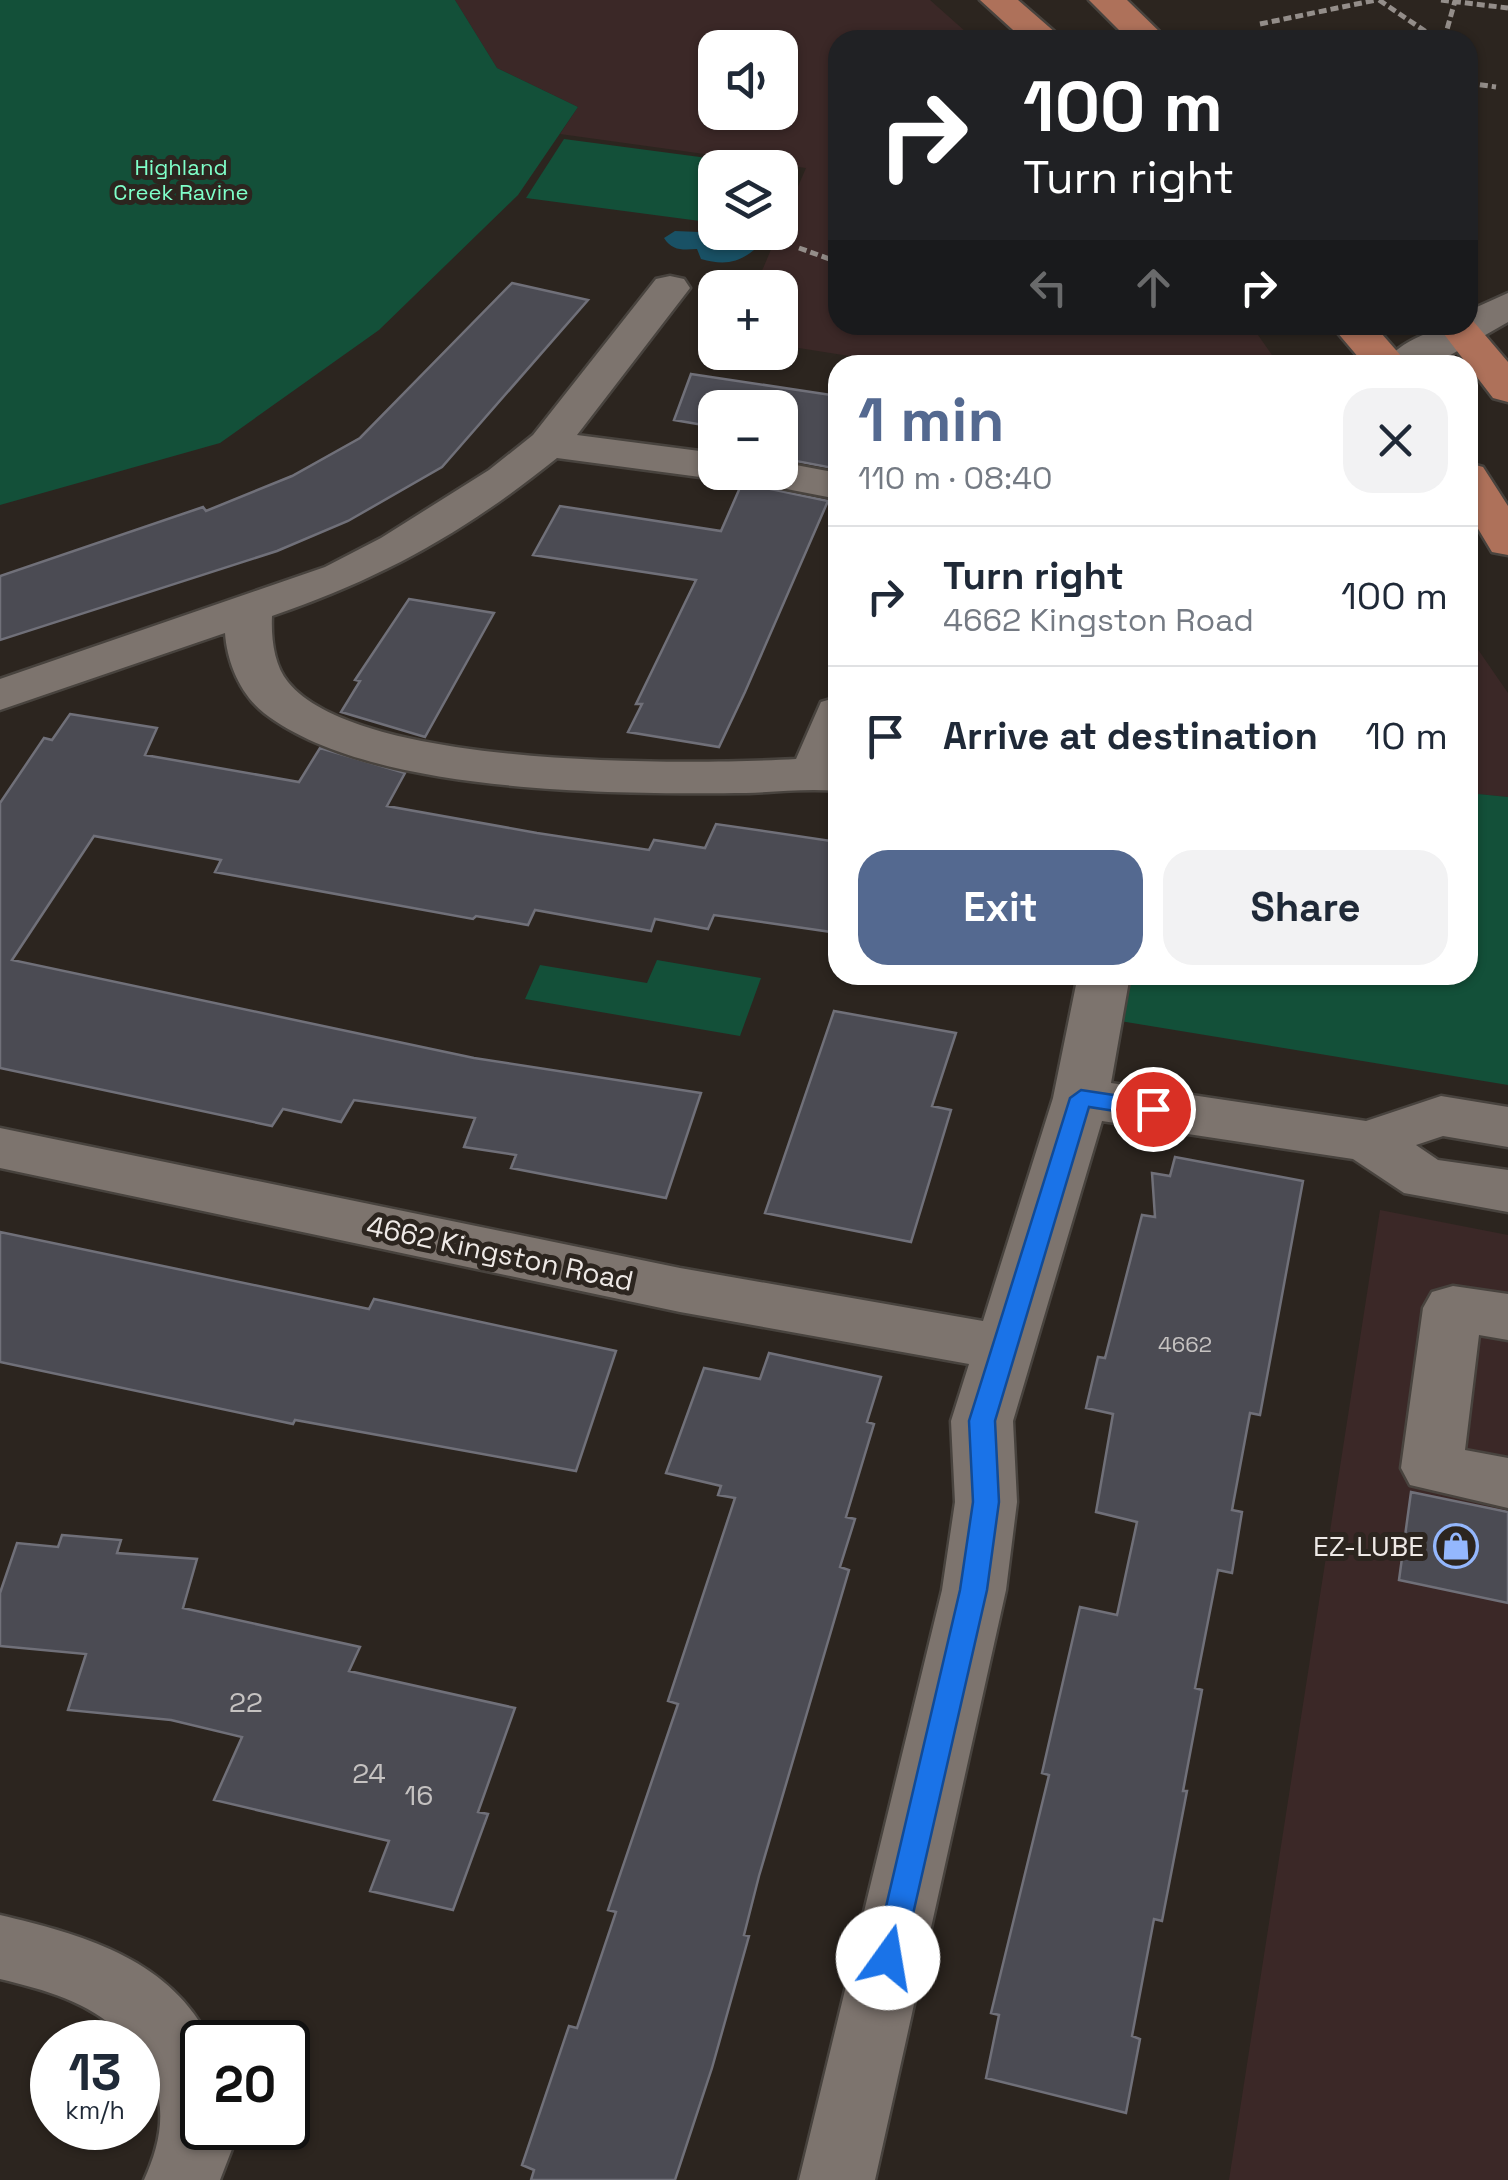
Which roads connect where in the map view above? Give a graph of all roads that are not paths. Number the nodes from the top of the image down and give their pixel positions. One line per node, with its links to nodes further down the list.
1 (997, 0): 3 (main road)
2 (1106, 0): 4 (main road)
3 (1034, 30)
4 (1139, 30)
5 (670, 288): 14 (street)
6 (1508, 305): 7 (street)
7 (1478, 319)
8 (1360, 335): 11 (main road)
9 (1449, 335): 12 (street)
10 (1466, 335): 13 (main road)
11 (1379, 355)
12 (1418, 355)
13 (1508, 389)
14 (548, 444): 15 (street); 20 (street)
15 (698, 464)
16 (798, 479): 17 (street)
17 (828, 484)
18 (1478, 492): 19 (main road)
19 (1508, 542)
20 (248, 612): 21 (street); 22 (street)
21 (0, 695)
22 (826, 774)
23 (1102, 985): 24 (street)
24 (1081, 1098): 26 (street); 30 (street)
25 (1508, 1126): 26 (street)
26 (1368, 1142): 28 (street)
27 (0, 1148): 30 (street, 4662 Kingston Road)
28 (1508, 1191)
29 (1508, 1317): 31 (street)
30 (1002, 1346): 34 (street)
31 (1508, 1483)
32 (0, 1947): 33 (street)
33 (182, 2180)
34 (837, 2180)

